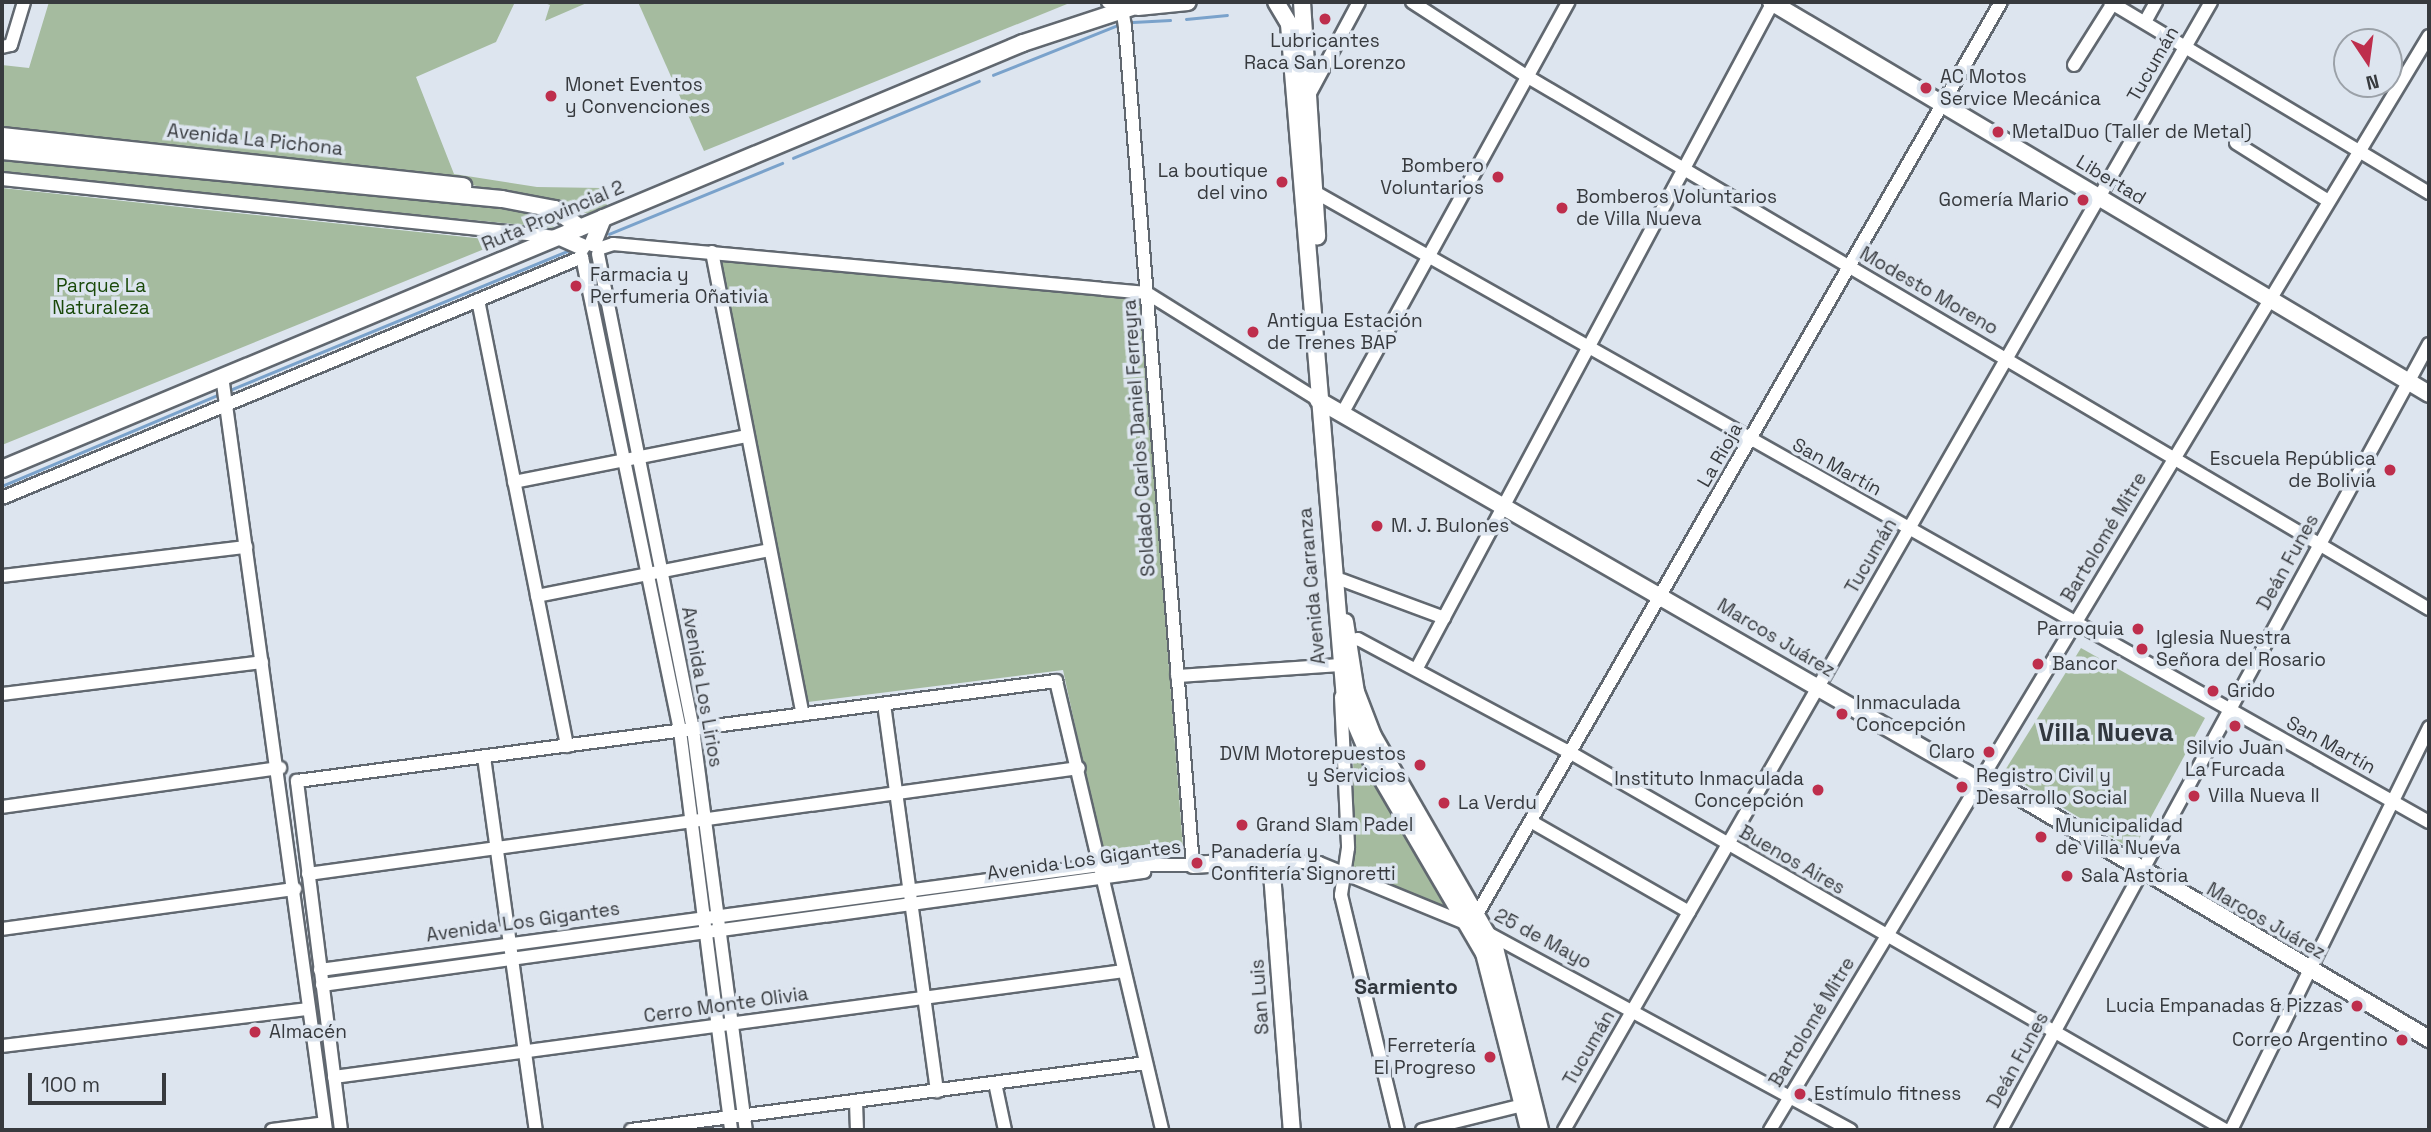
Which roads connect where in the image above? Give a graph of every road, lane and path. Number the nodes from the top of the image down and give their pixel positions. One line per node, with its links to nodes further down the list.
1 (24, 2): 18 (street)
2 (1147, 2): 14 (main road)
3 (1188, 2): 14 (main road)
4 (1276, 2): 29 (main road, Avenida Carranza)
5 (1302, 2): 21 (main road, Avenida Carranza)
6 (1359, 2): 21 (street)
7 (1412, 2): 20 (street, Modesto Moreno)
8 (1568, 2): 20 (street)
9 (1772, 2): 22 (main road, Libertad); 27 (street)
10 (2001, 2): 22 (street, La Rioja)
11 (2156, 2): 15 (street)
12 (2211, 2): 17 (street, Tucumán)
13 (2111, 3): 15 (street); 19 (street)
14 (1115, 5): 34 (main road, Ruta Provincial 2); 41 (street, Soldado Carlos Daniel Ferreyra)
15 (2145, 22): 17 (street)
16 (2429, 36): 26 (street, Bartolomé Mitre)
17 (2186, 46): 26 (street); 31 (street, Tucumán)
18 (4, 47)
19 (2074, 65)
20 (1528, 78): 27 (street, Modesto Moreno); 39 (street)
21 (1307, 99): 29 (main road, Avenida Carranza)
22 (1942, 105): 31 (main road, Libertad); 40 (street, La Rioja)
23 (2, 136): 32 (main road, Avenida La Pichona)
24 (2236, 143): 33 (street)
25 (2, 151): 32 (main road, Avenida La Pichona)
26 (2357, 152): 30 (street); 33 (street, Bartolomé Mitre)
27 (1684, 168): 40 (street, Modesto Moreno); 45 (street)
28 (2, 179): 36 (street)
29 (1307, 188): 39 (street, San Martín); 51 (main road, Avenida Carranza)
30 (2429, 192)
31 (2098, 197): 42 (main road, Libertad); 46 (street, Tucumán)
32 (502, 200): 35 (main road, Avenida La Pichona)
33 (2327, 200): 42 (street, Bartolomé Mitre)
34 (603, 218): 35 (main road, Ruta Provincial 2); 37 (main road)
35 (580, 228): 36 (main road, Ruta Provincial 2)
36 (560, 237): 37 (main road); 47 (main road, Ruta Provincial 2)
37 (591, 250): 38 (street); 43 (street); 55 (street, Avenida Los Lirios)
38 (712, 252): 41 (street); 52 (street)
39 (1429, 255): 45 (street, San Martín); 51 (street)
40 (1851, 268): 46 (street, Modesto Moreno); 53 (street, La Rioja)
41 (1147, 293): 51 (street); 76 (street, Soldado Carlos Daniel Ferreyra)
42 (2269, 298): 48 (main road, Libertad); 54 (street, Bartolomé Mitre)
43 (478, 300): 50 (street); 57 (street)
44 (2429, 344): 48 (street, Deán Funes)
45 (1587, 347): 53 (street, San Martín); 59 (street)
46 (2005, 358): 54 (street, Modesto Moreno); 60 (street, Tucumán)
47 (222, 376): 50 (street); 56 (main road, Ruta Provincial 2)
48 (2409, 382): 49 (main road, Libertad); 61 (street, Deán Funes)
49 (2429, 394)
50 (226, 402): 58 (street); 62 (street)
51 (1330, 405): 59 (main road, Marcos Juárez); 66 (main road, Avenida Carranza); 72 (main road, Avenida Carranza)
52 (747, 436): 55 (street); 63 (street)
53 (1750, 441): 60 (street, San Martín); 67 (street, La Rioja)
54 (2175, 456): 61 (street, Modesto Moreno); 71 (street, Bartolomé Mitre)
55 (631, 459): 57 (street); 64 (street, Avenida Los Lirios)
56 (2, 469)
57 (514, 482): 68 (street)
58 (2, 498)
59 (1503, 505): 67 (main road, Marcos Juárez); 70 (street)
60 (1909, 529): 71 (street, San Martín); 77 (street, Tucumán)
61 (2320, 543): 69 (street, Modesto Moreno); 80 (street, Deán Funes)
62 (246, 547): 65 (street); 73 (street)
63 (770, 550): 64 (street); 81 (street)
64 (654, 573): 68 (street); 83 (street, Avenida Los Lirios)
65 (2, 576)
66 (1342, 580): 70 (street); 72 (main road, Avenida Carranza)
67 (1662, 594): 77 (main road, Marcos Juárez); 85 (street, La Rioja)
68 (537, 596): 84 (street)
69 (2429, 609)
70 (1444, 618): 74 (street)
71 (2075, 624): 80 (street, San Martín); 89 (street, Bartolomé Mitre)
72 (1342, 642): 74 (street, Buenos Aires); 75 (main road, Avenida Carranza); 110 (main road, Avenida Carranza)
73 (262, 662): 78 (street); 87 (street)
74 (1417, 668): 85 (street, Buenos Aires)
75 (1339, 671): 76 (street); 104 (street); 110 (main road, Avenida Carranza)
76 (1177, 676): 101 (street, Soldado Carlos Daniel Ferreyra)
77 (1818, 688): 89 (main road, Marcos Juárez); 97 (street, Tucumán)
78 (2, 694)
79 (884, 704): 81 (street); 88 (street); 90 (street)
80 (2229, 710): 91 (street, San Martín); 96 (street, Deán Funes)
81 (803, 714): 83 (street)
82 (2429, 727): 91 (street)
83 (687, 730): 84 (street); 93 (street, Avenida Los Lirios)
84 (567, 746): 86 (street)
85 (1571, 752): 94 (street, La Rioja); 97 (street, Buenos Aires)
86 (484, 757): 98 (street); 105 (street)
87 (280, 768): 92 (street); 106 (street)
88 (1079, 768): 90 (street); 102 (street)
89 (1982, 779): 99 (main road, Marcos Juárez); 114 (street, Bartolomé Mitre)
90 (897, 793): 93 (street); 107 (street)
91 (2393, 801): 95 (street, San Martín); 117 (street)
92 (2, 807)
93 (698, 820): 98 (street); 111 (street, Avenida Los Lirios)
94 (1532, 822): 109 (street); 110 (street, La Rioja)
95 (2429, 822)
96 (2156, 844): 99 (street); 103 (street, Deán Funes)
97 (1727, 845): 109 (street, Tucumán); 114 (street, Buenos Aires)
98 (497, 848): 105 (street); 115 (street)
99 (2115, 856): 103 (main road, Marcos Juárez)
100 (1270, 860): 101 (main road, 25 de Mayo); 104 (street, 25 de Mayo); 147 (main road, San Luis)
101 (1192, 865): 102 (street, Avenida Los Gigantes)
102 (1102, 871): 107 (street, Avenida Los Gigantes); 108 (street, Avenida Los Gigantes); 118 (street)
103 (2141, 872): 117 (main road, Marcos Juárez); 125 (street, Deán Funes)
104 (1342, 873): 110 (street, 25 de Mayo); 148 (street)
105 (308, 874): 119 (street)
106 (295, 889): 112 (street); 120 (street)
107 (909, 889): 108 (street); 111 (street, Avenida Los Gigantes)
108 (911, 903): 111 (street, Avenida Los Gigantes); 121 (street)
109 (1689, 912): 123 (street, Tucumán)
110 (1474, 919): 113 (main road, Avenida Carranza); 135 (main road, Avenida Carranza)
111 (711, 923): 115 (street, Avenida Los Gigantes); 116 (street, Avenida Los Gigantes); 124 (street, Avenida Los Lirios)
112 (2, 929)
113 (1488, 933): 123 (street, 25 de Mayo); 151 (main road, Avenida Carranza)
114 (1885, 936): 125 (street, Buenos Aires); 133 (street, Bartolomé Mitre)
115 (509, 944): 116 (street); 119 (street, Avenida Los Gigantes)
116 (511, 958): 119 (street, Avenida Los Gigantes); 128 (street)
117 (2309, 970): 126 (main road, Marcos Juárez); 157 (street)
118 (1124, 971): 121 (street, Cerro Monte Olivia); 129 (street)
119 (321, 977): 120 (street); 130 (street)
120 (305, 978): 122 (street)
121 (924, 998): 124 (street, Cerro Monte Olivia); 132 (street)
122 (309, 1009): 127 (street); 138 (street)
123 (1632, 1011): 133 (street, 25 de Mayo); 152 (street, Tucumán)
124 (724, 1025): 128 (street, Cerro Monte Olivia); 136 (street, Avenida Los Lirios); 137 (street, Avenida Los Lirios)
125 (2054, 1033): 155 (street, Deán Funes); 156 (street, Buenos Aires)
126 (2429, 1039)
127 (2, 1046)
128 (524, 1052): 130 (street, Cerro Monte Olivia); 141 (street)
129 (1146, 1063): 131 (street); 146 (street)
130 (334, 1077): 140 (street)
131 (995, 1083): 132 (street); 145 (street)
132 (937, 1091): 134 (street)
133 (1789, 1097): 153 (street, Bartolomé Mitre); 154 (street, 25 de Mayo)
134 (856, 1102): 136 (street); 144 (street)
135 (1523, 1105): 149 (street); 150 (main road, Avenida Carranza)
136 (745, 1117): 137 (street); 143 (street, Avenida Los Lirios)
137 (731, 1124): 142 (street)
138 (326, 1127): 139 (street)
139 (272, 1130)
140 (341, 1130)
141 (536, 1130)
142 (631, 1130)
143 (746, 1130)
144 (857, 1130)
145 (1005, 1130)
146 (1162, 1130)
147 (1292, 1130)
148 (1398, 1130)
149 (1422, 1130)
150 (1529, 1130)
151 (1540, 1130)
152 (1564, 1130)
153 (1770, 1130)
154 (1851, 1130)
155 (2001, 1130)
156 (2225, 1130)
157 (2231, 1130)

